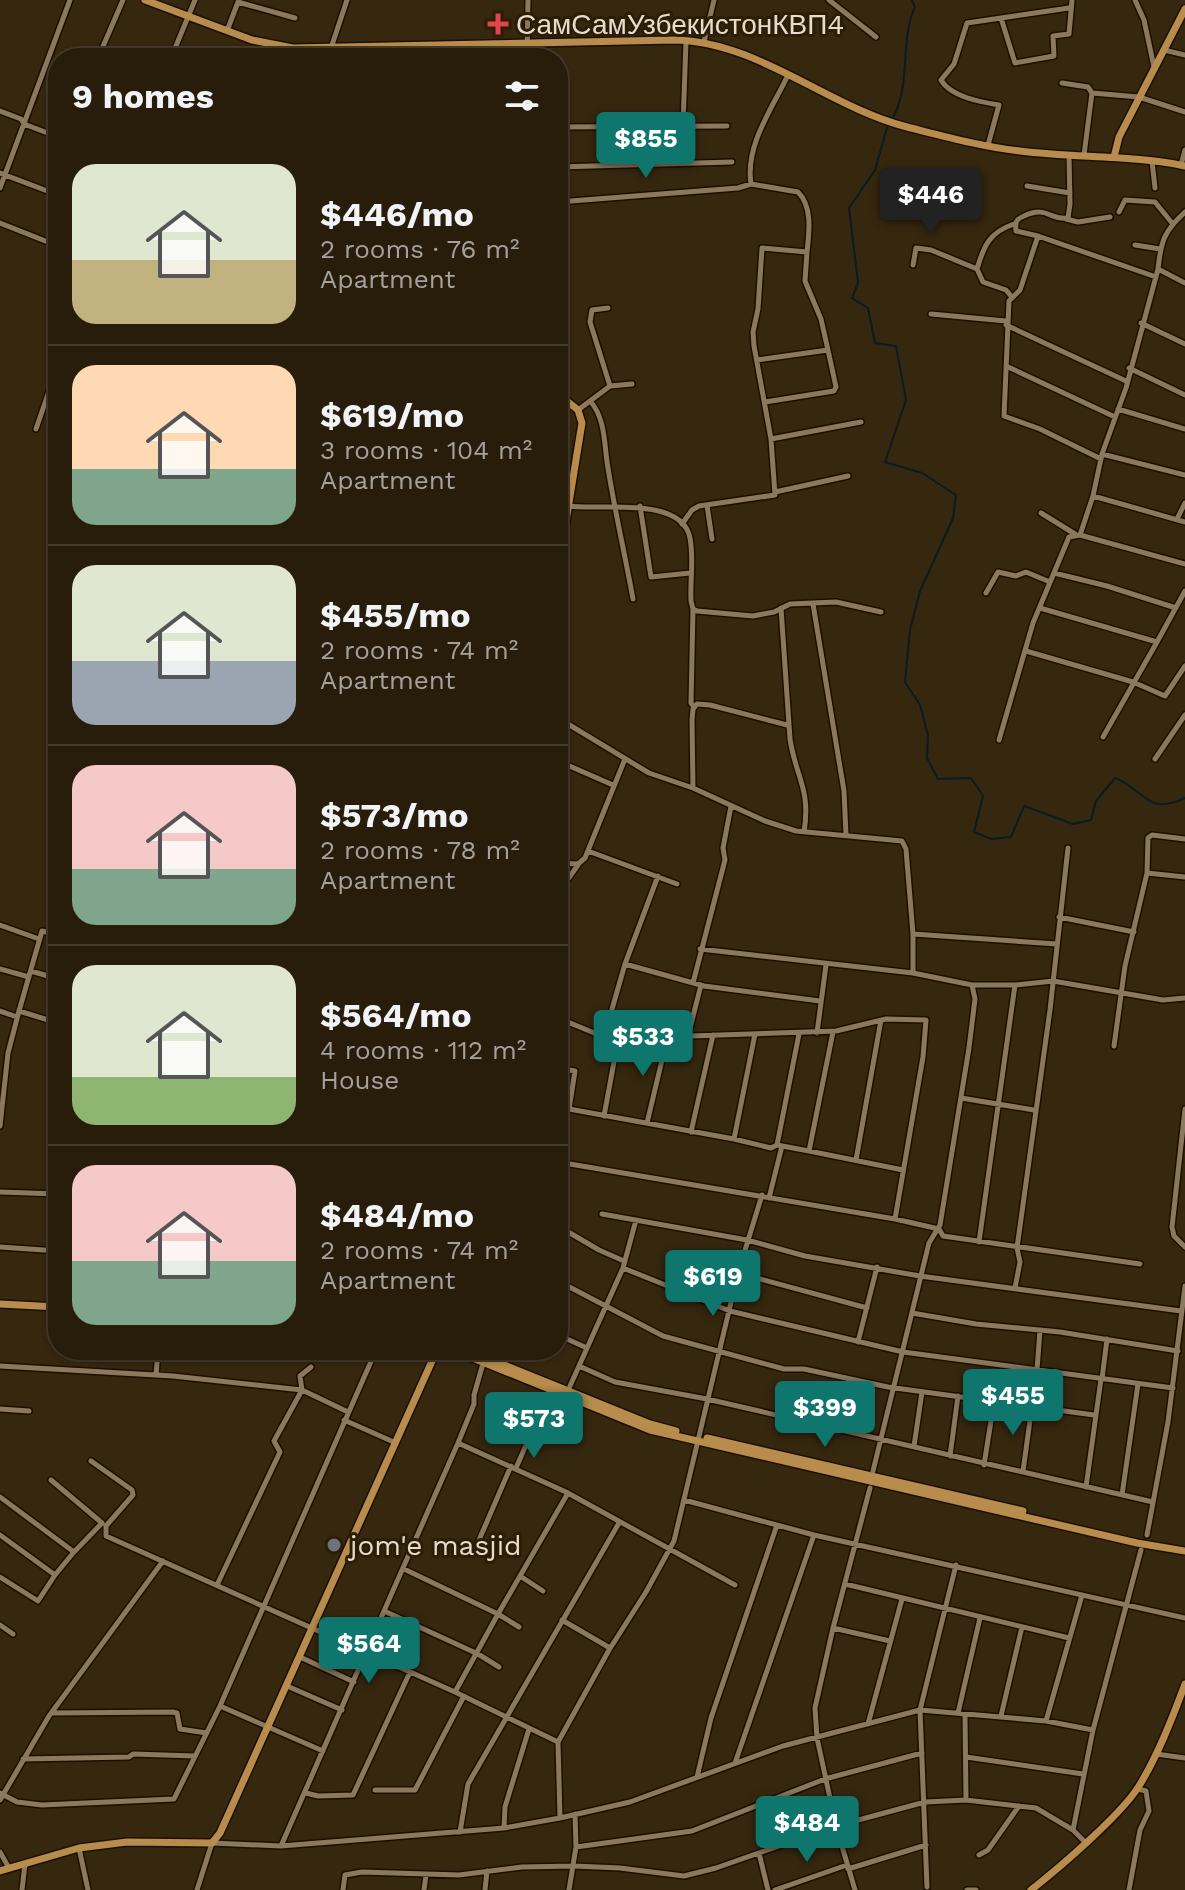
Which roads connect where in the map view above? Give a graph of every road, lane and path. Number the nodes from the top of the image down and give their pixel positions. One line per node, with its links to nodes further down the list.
1 (70, 0): 22 (street)
2 (123, 0): 23 (street)
3 (145, 0): 13 (main road)
4 (195, 0): 13 (street)
5 (347, 0): 26 (street)
6 (528, 0): 20 (street)
7 (714, 0): 19 (street)
8 (829, 0): 17 (street)
9 (1072, 0): 11 (street)
10 (1135, 0): 32 (street)
11 (1069, 8): 15 (street); 15 (street)
12 (1184, 14): 29 (main road)
13 (187, 17): 16 (main road); 24 (street)
14 (295, 18): 16 (street)
15 (1001, 18): 44 (street)
16 (227, 31): 25 (main road)
17 (876, 37)
18 (686, 40): 19 (main road); 20 (main road); 40 (street)
19 (704, 42): 33 (main road)
20 (527, 43): 21 (main road); 28 (street)
21 (446, 46): 27 (main road)
22 (52, 48)
23 (102, 48)
24 (175, 48)
25 (283, 48)
26 (331, 48)
27 (369, 48)
28 (527, 48)
29 (1164, 50): 30 (street); 32 (main road)
30 (1185, 55)
31 (48, 59): 39 (street)
32 (1155, 68): 36 (main road)
33 (788, 75): 44 (main road); 54 (street)
34 (1062, 83): 35 (street)
35 (1092, 93): 36 (street); 47 (street)
36 (1139, 97): 38 (street); 48 (main road)
37 (0, 111): 39 (street)
38 (1185, 112)
39 (24, 124): 43 (street); 53 (street)
40 (683, 125): 41 (street); 42 (street)
41 (727, 126)
42 (568, 127)
43 (48, 133)
44 (988, 145): 46 (main road)
45 (1185, 150): 51 (street)
46 (1069, 154): 47 (main road); 59 (street)
47 (1084, 155): 48 (main road)
48 (1114, 157): 49 (main road)
49 (1152, 160): 51 (main road); 57 (street)
50 (732, 162): 52 (street)
51 (1183, 165)
52 (568, 167)
53 (3, 174): 56 (street); 58 (street)
54 (751, 184): 60 (street); 73 (street)
55 (1027, 186): 59 (street)
56 (0, 188)
57 (1155, 188)
58 (48, 191)
59 (1070, 193): 64 (street)
60 (568, 201)
61 (1119, 212): 65 (street)
62 (1185, 212): 65 (street)
63 (1110, 217): 64 (street)
64 (1066, 219): 68 (street)
65 (1175, 221): 67 (street); 72 (street)
66 (0, 223): 70 (street)
67 (1185, 223)
68 (1015, 224): 69 (street); 75 (street)
69 (1038, 236): 77 (street); 79 (street)
70 (48, 242)
71 (1135, 245): 72 (street)
72 (1160, 249): 76 (street)
73 (807, 252): 85 (street); 86 (street)
74 (913, 265): 75 (street)
75 (977, 269): 79 (street)
76 (1158, 269): 77 (street); 78 (street)
77 (1156, 277): 83 (street)
78 (1185, 283)
79 (1011, 296): 82 (street)
80 (608, 308): 91 (street)
81 (931, 314): 82 (street)
82 (1006, 323): 87 (street); 89 (street)
83 (1141, 323): 84 (street); 88 (street)
84 (1185, 344)
85 (828, 350): 86 (street); 96 (street)
86 (757, 360): 96 (street)
87 (1006, 366): 99 (street); 104 (street)
88 (1129, 368): 89 (street); 93 (street)
89 (1126, 381): 97 (street)
90 (632, 384): 91 (street)
91 (610, 386): 95 (street)
92 (48, 394): 101 (street)
93 (1185, 395)
94 (568, 402): 98 (main road)
95 (591, 402): 98 (street); 112 (street)
96 (765, 402): 103 (street)
97 (1118, 409): 99 (street); 102 (street)
98 (578, 410): 111 (main road)
99 (1115, 417): 104 (street)
100 (861, 422): 103 (street)
101 (36, 429)
102 (1185, 429)
103 (771, 439): 107 (street)
104 (1101, 456): 105 (street); 108 (street)
105 (1185, 475)
106 (848, 476): 107 (street)
107 (775, 492): 110 (street)
108 (1093, 496): 116 (street); 119 (street)
109 (1185, 503): 116 (street)
110 (707, 505): 118 (street); 120 (street)
111 (569, 506): 112 (street); 114 (main road)
112 (617, 506): 113 (street); 127 (street)
113 (640, 506): 118 (street); 122 (street)
114 (568, 512)
115 (1041, 513): 119 (street)
116 (1177, 519): 117 (street)
117 (1185, 522)
118 (682, 524): 122 (street)
119 (1077, 534): 121 (street); 123 (street)
120 (712, 539)
121 (1185, 564)
122 (690, 573): 132 (street)
123 (1054, 573): 124 (street); 131 (street)
124 (1050, 582): 126 (street); 130 (street)
125 (1185, 591): 131 (street)
126 (986, 593)
127 (633, 599)
128 (813, 604): 129 (street); 133 (street); 151 (street)
129 (781, 607): 132 (street); 150 (street)
130 (1040, 608): 134 (street); 135 (street)
131 (1176, 608): 134 (street)
132 (693, 609): 138 (street)
133 (881, 612)
134 (1157, 642): 137 (street)
135 (1026, 651): 137 (street); 143 (street)
136 (1185, 666): 137 (street)
137 (1133, 682): 142 (street)
138 (694, 707): 141 (street); 148 (street)
139 (1185, 715): 145 (street)
140 (568, 724): 144 (street)
141 (787, 725)
142 (1103, 737)
143 (999, 740)
144 (625, 759): 147 (street); 148 (street)
145 (1155, 759)
146 (568, 765): 147 (street)
147 (613, 785): 154 (street)
148 (693, 788): 149 (street)
149 (731, 806): 150 (street); 169 (street)
150 (804, 832): 151 (street)
151 (846, 835): 166 (street)
152 (1185, 839): 157 (street)
153 (1068, 848): 162 (street)
154 (588, 851): 156 (street); 158 (street)
155 (568, 864): 156 (street)
156 (578, 864): 160 (street)
157 (1147, 873): 159 (street); 165 (street)
158 (658, 876): 161 (street); 170 (street)
159 (1185, 877)
160 (568, 878)
161 (677, 884)
162 (1059, 917): 165 (street); 168 (street)
163 (0, 925): 167 (street)
164 (48, 932): 167 (street)
165 (1134, 932): 181 (street)
166 (913, 934): 168 (street); 173 (street)
167 (39, 939): 174 (street)
168 (1057, 944): 176 (street)
169 (700, 949): 171 (street); 177 (street)
170 (625, 964): 177 (street); 195 (street)
171 (826, 965): 173 (street); 183 (street)
172 (0, 969): 174 (street)
173 (913, 973): 179 (street)
174 (30, 974): 175 (street); 185 (street)
175 (48, 977)
176 (1053, 981): 180 (street); 181 (street); 204 (street)
177 (693, 983): 178 (street)
178 (701, 985): 183 (street); 194 (street)
179 (972, 985): 180 (street); 200 (street)
180 (1015, 985): 201 (street)
181 (1121, 992): 182 (street); 198 (street)
182 (1185, 998)
183 (820, 1001): 190 (street)
184 (0, 1011): 185 (street)
185 (18, 1014): 187 (street); 207 (street)
186 (881, 1020): 189 (street); 212 (street); 214 (street)
187 (48, 1021)
188 (568, 1022): 195 (street)
189 (833, 1032): 190 (street); 211 (street)
190 (817, 1033): 192 (street)
191 (755, 1034): 192 (street); 193 (street); 209 (street)
192 (799, 1034): 210 (street)
193 (713, 1035): 194 (street); 208 (street)
194 (688, 1036): 196 (street)
195 (604, 1037): 197 (street)
196 (667, 1039): 197 (street); 206 (street)
197 (618, 1040): 205 (street)
198 (1114, 1046)
199 (568, 1070): 202 (street)
200 (961, 1098): 201 (street); 222 (street)
201 (999, 1104): 204 (street); 225 (street)
202 (569, 1109): 205 (street)
203 (1185, 1109): 226 (street)
204 (1034, 1110): 228 (street)
205 (604, 1116): 206 (street)
206 (647, 1124): 208 (street)
207 (0, 1126)
208 (691, 1132): 209 (street)
209 (734, 1139): 210 (street)
210 (780, 1146): 211 (street); 218 (street)
211 (809, 1151): 212 (street)
212 (856, 1160): 214 (street)
213 (568, 1164): 217 (street)
214 (903, 1170): 220 (street)
215 (0, 1192): 216 (street)
216 (48, 1194)
217 (762, 1195): 218 (street); 224 (street)
218 (769, 1198): 220 (street)
219 (602, 1214): 221 (street)
220 (895, 1219): 222 (street)
221 (636, 1220): 224 (street); 230 (street)
222 (939, 1229): 225 (street); 235 (street)
223 (568, 1232): 230 (street)
224 (747, 1240): 232 (street); 234 (street)
225 (979, 1242): 228 (street)
226 (1182, 1245)
227 (0, 1247): 229 (street)
228 (1017, 1248): 231 (street); 238 (street)
229 (48, 1250)
230 (624, 1261): 233 (street)
231 (1140, 1264)
232 (877, 1267): 235 (street); 242 (street)
233 (623, 1268): 241 (street); 243 (street)
234 (738, 1273): 242 (street); 243 (street)
235 (920, 1276): 238 (street); 245 (street)
236 (568, 1286): 241 (street)
237 (1185, 1286): 244 (street)
238 (1015, 1288): 244 (street)
239 (0, 1302): 240 (main road)
240 (48, 1304)
241 (606, 1307): 250 (street); 251 (street)
242 (867, 1308): 249 (street)
243 (730, 1311): 249 (street); 251 (street)
244 (1181, 1311): 252 (street)
245 (912, 1313): 246 (street); 253 (street)
246 (1040, 1330): 248 (street); 263 (street)
247 (568, 1339): 250 (street)
248 (1107, 1339): 252 (street); 265 (street)
249 (858, 1342): 253 (street)
250 (587, 1348): 260 (street)
251 (719, 1351): 268 (street); 274 (street)
252 (1178, 1351): 269 (street)
253 (903, 1352): 263 (street); 268 (street)
254 (157, 1360): 264 (street)
255 (371, 1360): 279 (street)
256 (433, 1360): 284 (main road)
257 (478, 1360): 282 (main road)
258 (492, 1360): 282 (main road)
259 (0, 1366): 264 (street)
260 (579, 1366): 267 (street); 274 (street)
261 (311, 1367): 270 (street)
262 (482, 1367): 285 (street)
263 (1037, 1370): 265 (street); 276 (street)
264 (156, 1375): 270 (street)
265 (1102, 1379): 266 (street); 280 (street)
266 (1138, 1384): 269 (street); 297 (street)
267 (570, 1386)
268 (893, 1388): 271 (street); 283 (street)
269 (1173, 1388): 300 (street)
270 (302, 1390): 279 (street); 320 (street)
271 (922, 1391): 273 (street); 286 (street)
272 (548, 1395): 290 (street)
273 (958, 1396): 275 (street); 287 (street)
274 (707, 1399): 282 (street); 283 (street)
275 (994, 1402): 276 (street); 289 (street)
276 (1031, 1407): 280 (street); 292 (street)
277 (0, 1409): 278 (street)
278 (29, 1411)
279 (348, 1412): 281 (street)
280 (1094, 1415): 294 (street)
281 (344, 1420): 284 (street); 326 (street)
282 (697, 1438): 299 (street); 310 (main road)
283 (882, 1439): 286 (street); 291 (street)
284 (396, 1443): 338 (main road)
285 (458, 1443): 290 (street); 315 (street)
286 (914, 1446): 287 (street)
287 (950, 1456): 289 (street)
288 (91, 1461): 302 (street)
289 (984, 1465): 292 (street)
290 (514, 1467): 296 (street); 308 (street)
291 (873, 1471)
292 (1023, 1471): 294 (street)
293 (51, 1480): 302 (street)
294 (1086, 1487): 297 (street)
295 (870, 1488): 307 (street)
296 (568, 1493): 301 (street); 317 (street)
297 (1122, 1495): 300 (street)
298 (0, 1497): 312 (street)
299 (684, 1500): 303 (street); 309 (street)
300 (1153, 1502): 306 (street)
301 (619, 1523): 309 (street); 332 (street)
302 (104, 1525): 312 (street); 313 (street)
303 (777, 1525): 305 (street); 380 (street)
304 (0, 1535): 316 (street)
305 (814, 1535): 307 (street); 378 (street)
306 (1147, 1535)
307 (855, 1542): 314 (street); 319 (street)
308 (476, 1547)
309 (670, 1547): 321 (street); 342 (street)
310 (1185, 1549)
311 (1141, 1550): 325 (street)
312 (74, 1552): 316 (street)
313 (163, 1561): 320 (street); 357 (street)
314 (956, 1565): 323 (street); 327 (street)
315 (404, 1569): 328 (street); 329 (street)
316 (55, 1575): 318 (street)
317 (520, 1576): 322 (street); 329 (street)
318 (0, 1577)
319 (845, 1584): 324 (street); 337 (street)
320 (217, 1585): 326 (street)
321 (735, 1585)
322 (543, 1591)
323 (1082, 1595): 325 (street); 340 (street)
324 (902, 1599): 327 (street); 341 (street)
325 (1127, 1603): 331 (street); 367 (street)
326 (263, 1605): 338 (street); 354 (street)
327 (946, 1608): 330 (street); 356 (street)
328 (384, 1611): 334 (street); 343 (street)
329 (498, 1614): 335 (street); 344 (street)
330 (980, 1618): 336 (street); 359 (street)
331 (1185, 1618)
332 (562, 1620): 342 (street); 361 (street)
333 (0, 1625): 339 (street)
334 (417, 1626): 344 (street); 346 (street)
335 (519, 1627)
336 (1022, 1627): 340 (street); 362 (street)
337 (833, 1628): 341 (street); 369 (street)
338 (313, 1629): 343 (street); 345 (main road)
339 (13, 1634)
340 (1069, 1638): 363 (street)
341 (890, 1641): 364 (street)
342 (610, 1648): 370 (street)
343 (366, 1654): 346 (street); 349 (street)
344 (478, 1654): 347 (street); 352 (street)
345 (300, 1657): 349 (street); 351 (main road)
346 (398, 1667): 348 (street)
347 (499, 1667)
348 (410, 1672): 352 (street); 384 (street)
349 (354, 1682): 355 (street)
350 (1185, 1684): 358 (main road)
351 (287, 1686): 355 (street); 365 (main road)
352 (455, 1692): 353 (street)
353 (464, 1696): 361 (street); 383 (street)
354 (220, 1706): 365 (street); 368 (street)
355 (342, 1710): 371 (street)
356 (920, 1710): 359 (street); 364 (street); 372 (street)
357 (52, 1713): 368 (street); 377 (street)
358 (1173, 1713): 360 (street); 373 (main road)
359 (962, 1714): 362 (street); 375 (street)
360 (1185, 1714)
361 (506, 1715): 366 (street); 394 (street)
362 (1001, 1716): 363 (street)
363 (1046, 1721): 367 (street)
364 (868, 1724): 369 (street)
365 (268, 1727): 371 (street); 396 (main road)
366 (529, 1729): 370 (street); 392 (street)
367 (1093, 1730): 379 (street)
368 (207, 1733): 374 (street)
369 (817, 1738): 378 (street); 381 (street)
370 (558, 1742): 390 (street)
371 (323, 1751): 384 (street)
372 (922, 1753): 381 (street); 387 (street)
373 (1156, 1754): 376 (street); 382 (main road)
374 (195, 1756): 377 (street); 385 (street)
375 (966, 1757): 379 (street); 386 (street)
376 (1185, 1758)
377 (23, 1759): 385 (street)
378 (734, 1764): 380 (street)
379 (1083, 1774): 393 (street)
380 (697, 1777): 389 (street)
381 (825, 1779): 391 (street); 399 (street)
382 (1138, 1789): 395 (main road); 412 (street)
383 (375, 1790)
384 (306, 1793): 398 (street)
385 (1, 1796)
386 (966, 1800): 387 (street); 388 (street)
387 (925, 1802): 391 (street); 397 (street)
388 (1019, 1806): 393 (street); 403 (street)
389 (575, 1814): 390 (street); 399 (street)
390 (560, 1818): 392 (street)
391 (836, 1826): 402 (street); 406 (street)
392 (504, 1828): 394 (street)
393 (1073, 1830): 395 (street)
394 (460, 1832): 398 (street)
395 (1085, 1842): 425 (main road)
396 (212, 1843): 398 (street); 400 (main road); 415 (street)
397 (926, 1845): 406 (street); 411 (street)
398 (281, 1846)
399 (576, 1847): 405 (street)
400 (79, 1848): 404 (main road); 414 (street)
401 (0, 1852): 407 (street)
402 (759, 1853): 405 (street); 420 (street)
403 (979, 1855)
404 (25, 1864): 407 (main road); 413 (street)
405 (574, 1866): 409 (street); 419 (street)
406 (848, 1867): 421 (street); 422 (street)
407 (10, 1869): 408 (main road)
408 (0, 1871)
409 (487, 1871): 410 (street); 418 (street)
410 (426, 1875): 416 (street); 417 (street)
411 (927, 1887)
412 (1129, 1889)
413 (22, 1890)
414 (88, 1890)
415 (197, 1890)
416 (343, 1890)
417 (424, 1890)
418 (485, 1890)
419 (569, 1890)
420 (768, 1890)
421 (775, 1890)
422 (855, 1890)
423 (967, 1890): 424 (street)
424 (976, 1890)
425 (1031, 1890)

